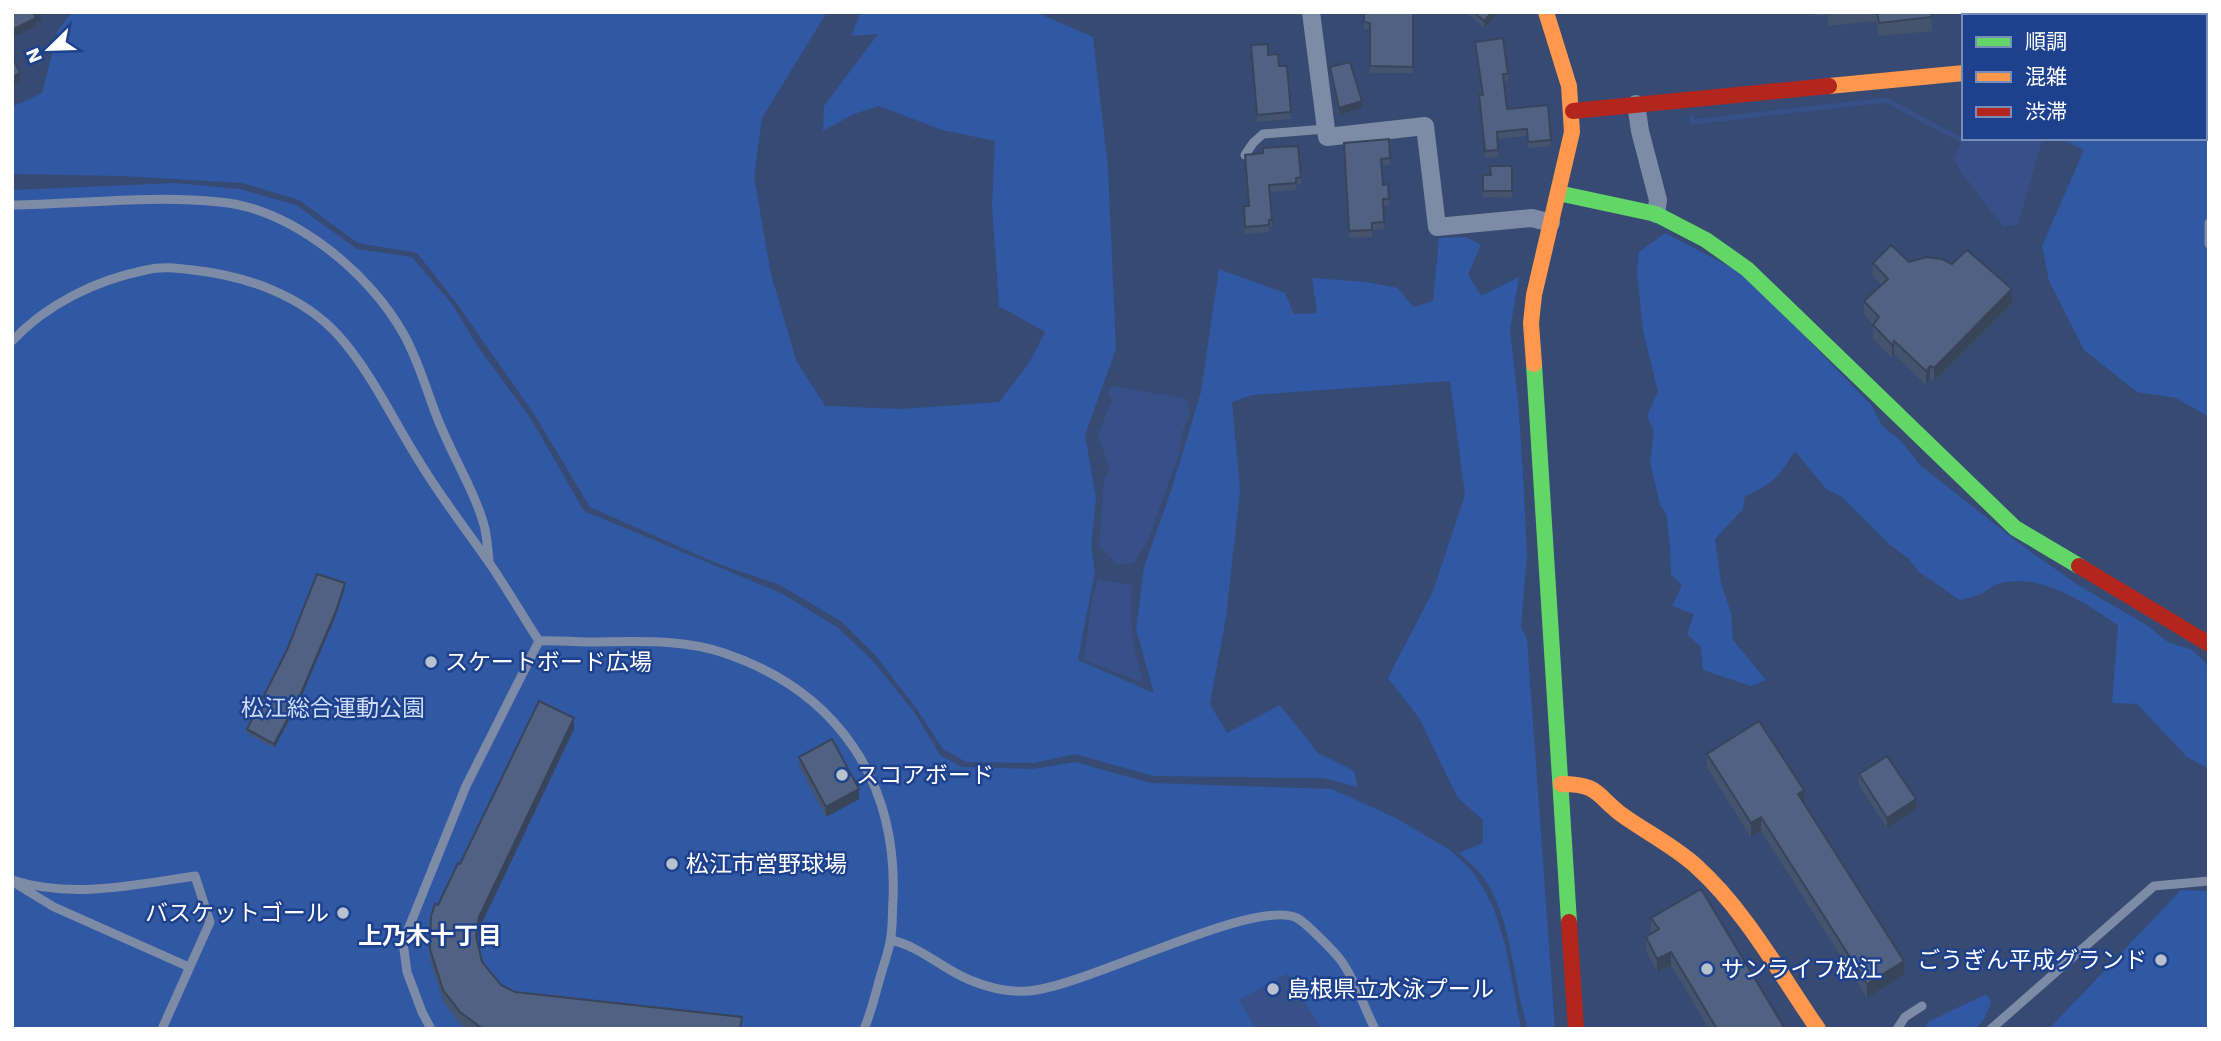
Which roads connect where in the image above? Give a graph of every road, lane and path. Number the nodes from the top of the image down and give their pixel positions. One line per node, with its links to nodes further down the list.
1 (1311, 12): 6 (street)
2 (1546, 12): 5 (street)
3 (1962, 73): 4 (street)
4 (1636, 104): 5 (street); 10 (street)
5 (1573, 111): 8 (street)
6 (1326, 128): 7 (lane); 11 (street)
7 (1245, 155)
8 (1558, 193): 10 (street); 11 (street)
9 (12, 205): 15 (lane)
10 (1656, 214): 17 (street)
11 (1551, 223): 18 (street)
12 (2209, 223): 13 (lane)
13 (2209, 244)
14 (12, 341): 15 (lane)
15 (489, 562): 16 (lane)
16 (539, 641): 21 (lane); 25 (lane)
17 (2209, 644)
18 (1561, 784): 28 (street); 29 (street)
19 (2209, 880): 31 (lane)
20 (12, 881): 22 (lane); 22 (lane)
21 (891, 940): 26 (lane); 27 (lane)
22 (189, 967): 24 (lane)
23 (1922, 1006): 30 (lane)
24 (162, 1029)
25 (431, 1029)
26 (864, 1029)
27 (1375, 1029)
28 (1576, 1029)
29 (1818, 1029)
30 (1898, 1029)
31 (1991, 1029)

